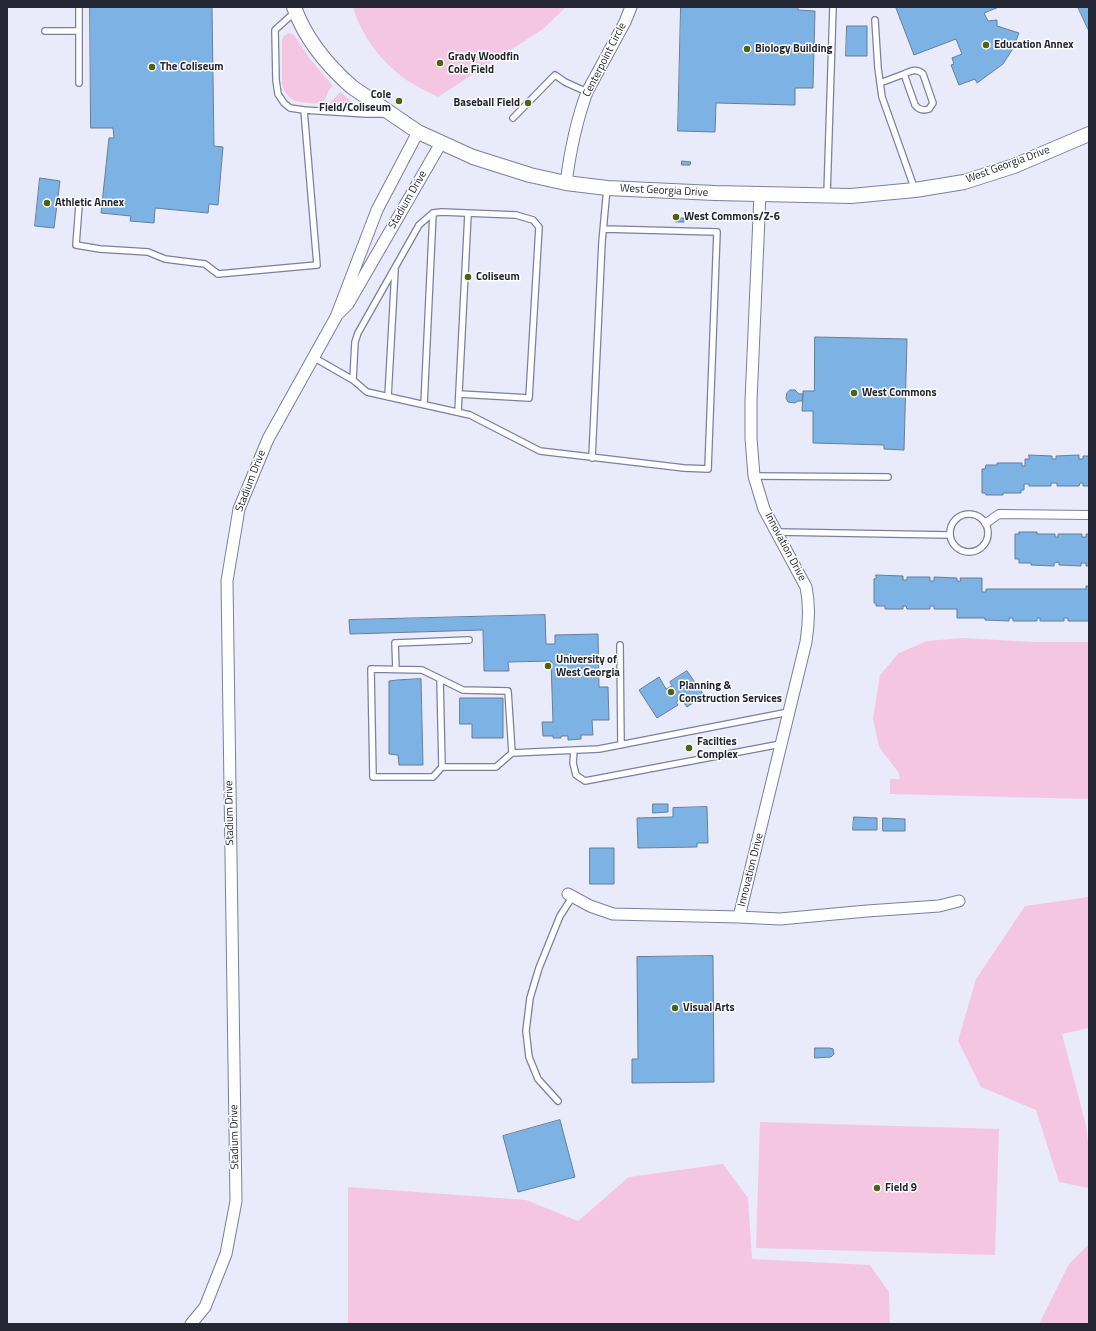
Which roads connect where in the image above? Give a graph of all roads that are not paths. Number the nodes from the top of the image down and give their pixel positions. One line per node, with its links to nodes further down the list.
1 (78, 7): 7 (lane)
2 (631, 7): 11 (street, Centerpoint Circle)
3 (833, 7): 22 (lane)
4 (294, 9): 12 (lane); 13 (street, West Georgia Drive)
5 (875, 20): 10 (lane)
6 (45, 31): 7 (lane)
7 (79, 31): 9 (lane)
8 (904, 74): 8 (lane); 10 (lane)
9 (79, 83)
10 (880, 83): 20 (lane)
11 (587, 92): 14 (lane); 18 (street, Centerpoint Circle)
12 (304, 110): 13 (lane); 23 (lane)
13 (390, 114): 15 (street, West Georgia Drive)
14 (513, 118)
15 (418, 132): 17 (street, West Georgia Drive); 28 (street, Stadium Drive)
16 (1089, 134): 20 (street, West Georgia Drive)
17 (441, 143): 18 (street, West Georgia Drive); 28 (street, Stadium Drive)
18 (566, 183): 19 (street, West Georgia Drive)
19 (607, 188): 21 (street, West Georgia Drive); 26 (lane)
20 (915, 190): 22 (street, West Georgia Drive)
21 (760, 194): 22 (street, West Georgia Drive); 36 (street, Innovation Drive)
22 (828, 195)
23 (79, 205)
24 (433, 213): 25 (lane); 27 (lane); 33 (lane)
25 (468, 214): 31 (lane); 31 (lane)
26 (604, 228): 35 (lane); 35 (lane)
27 (395, 268): 30 (lane); 32 (lane)
28 (336, 317): 29 (street, Stadium Drive)
29 (313, 357): 30 (lane); 56 (street, Stadium Drive)
30 (353, 380): 32 (lane)
31 (459, 394): 34 (lane)
32 (388, 397): 33 (lane)
33 (424, 405): 34 (lane)
34 (458, 412): 35 (lane)
35 (592, 458)
36 (754, 476): 37 (lane); 40 (street, Innovation Drive)
37 (888, 477)
38 (1089, 515): 39 (street)
39 (986, 523): 41 (lane); 41 (lane)
40 (776, 532): 41 (lane); 46 (street, Innovation Drive)
41 (950, 535)
42 (469, 640): 44 (lane)
43 (620, 645): 48 (lane)
44 (396, 669): 45 (lane); 51 (lane)
45 (440, 679): 50 (lane); 51 (lane)
46 (789, 712): 47 (street, Innovation Drive); 48 (lane)
47 (781, 744): 49 (lane); 54 (street, Innovation Drive)
48 (621, 745): 49 (lane)
49 (574, 750): 50 (lane)
50 (512, 753): 51 (lane)
51 (442, 767)
52 (571, 895): 54 (street); 55 (lane)
53 (959, 901): 54 (street)
54 (739, 917)
55 (558, 1101)
56 (191, 1324)

